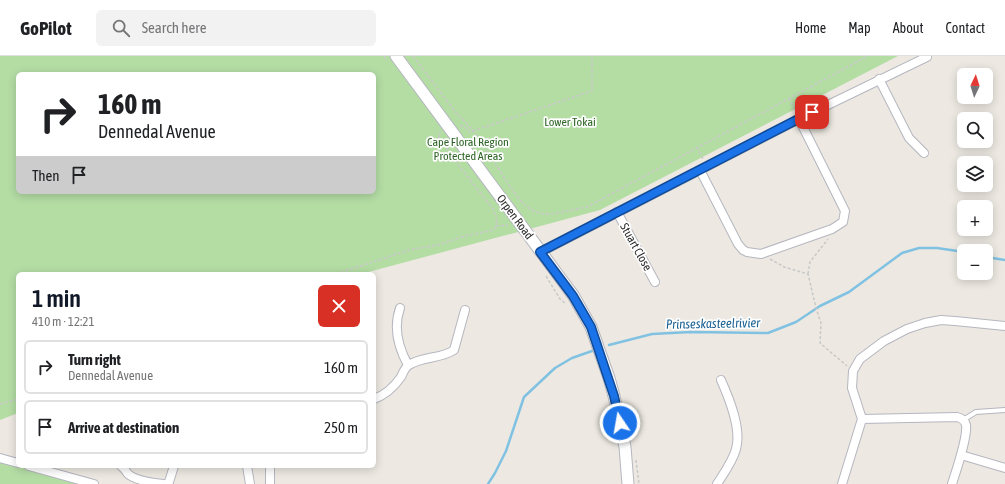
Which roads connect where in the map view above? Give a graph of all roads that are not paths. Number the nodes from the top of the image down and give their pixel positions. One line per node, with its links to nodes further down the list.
1 (396, 56): 8 (main road, Orpen Road)
2 (927, 57): 3 (street)
3 (879, 79): 4 (street); 5 (street)
4 (799, 119): 6 (street); 6 (street)
5 (924, 153)
6 (704, 168): 7 (street)
7 (617, 212): 8 (street); 9 (street, Stuart Close)
8 (540, 252): 32 (main road, Orpen Road)
9 (655, 282)
10 (400, 308): 13 (street)
11 (465, 310): 13 (street)
12 (1005, 326): 17 (street)
13 (408, 365): 15 (street)
14 (721, 380): 33 (street)
15 (376, 398)
16 (1005, 410): 18 (lane)
17 (862, 419): 18 (street); 34 (street)
18 (963, 420): 19 (street)
19 (961, 455): 27 (street); 35 (street)
20 (0, 458): 21 (street)
21 (16, 462)
22 (36, 468): 28 (street)
23 (123, 468): 29 (street)
24 (173, 468): 29 (street)
25 (247, 468): 30 (street)
26 (270, 468): 31 (street)
27 (1005, 468)
28 (94, 484)
29 (165, 484)
30 (250, 484)
31 (270, 484)
32 (628, 484)
33 (717, 484)
34 (842, 484)
35 (952, 484)

